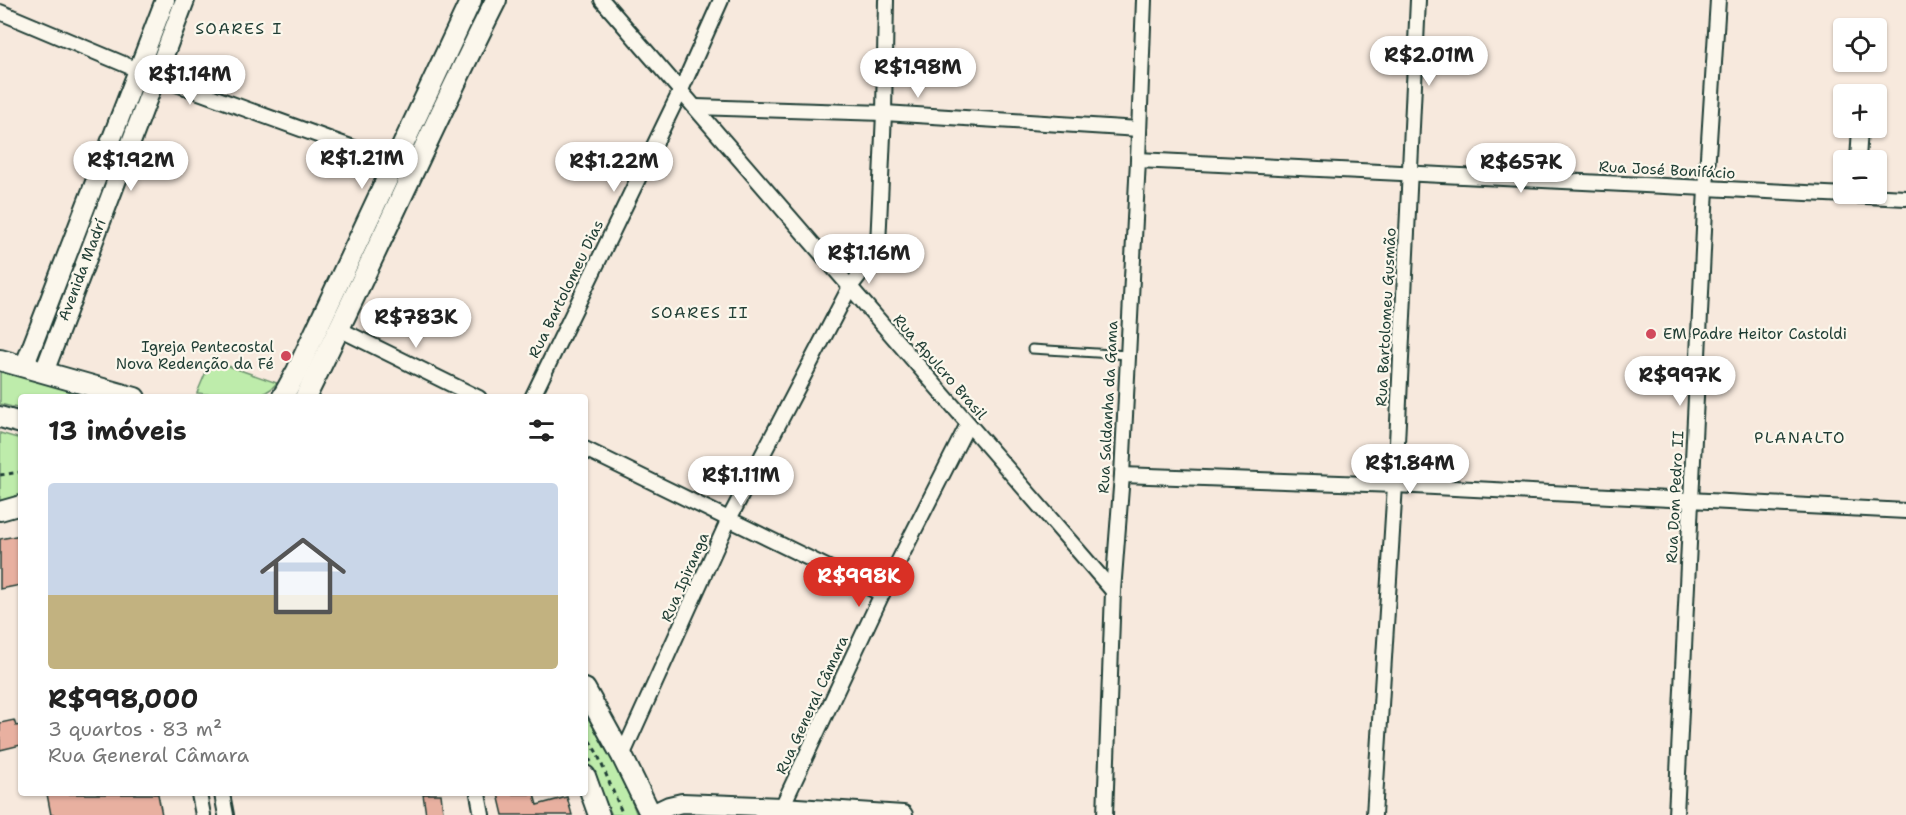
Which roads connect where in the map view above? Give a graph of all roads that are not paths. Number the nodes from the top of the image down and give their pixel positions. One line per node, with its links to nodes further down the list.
1 (165, 0): 12 (street, Avenida Madrí)
2 (185, 0): 13 (street, Avenida Madrí)
3 (471, 0): 19 (main road)
4 (496, 0): 26 (main road)
5 (602, 0): 14 (street, Rua Apulcro Brasil)
6 (721, 0): 14 (street, Rua Bartolomeu Dias)
7 (886, 0): 16 (street, Rua Ipiranga)
8 (1144, 0): 17 (street, Rua Saldanha da Gama)
9 (1418, 0): 20 (street, Rua Bartolomeu Gusmão)
10 (1718, 0): 21 (street, Rua Dom Pedro II)
11 (0, 12): 12 (street)
12 (138, 70): 13 (street); 30 (street, Avenida Madrí)
13 (155, 77): 19 (street); 31 (street, Avenida Madrí)
14 (681, 90): 15 (street, Rua Apulcro Brasil); 36 (street, Rua Bartolomeu Dias)
15 (696, 107): 16 (street); 25 (street, Rua Apulcro Brasil)
16 (884, 113): 17 (street); 25 (street, Rua Ipiranga)
17 (1139, 129): 18 (street, Rua Saldanha da Gama)
18 (1138, 160): 20 (street, Rua José Bonifácio); 28 (street, Rua Saldanha da Gama)
19 (395, 163): 33 (main road)
20 (1409, 173): 21 (street, Rua José Bonifácio); 42 (street, Rua Bartolomeu Gusmão)
21 (1706, 188): 22 (street, Rua José Bonifácio); 43 (street, Rua Dom Pedro II)
22 (1833, 194)
23 (1887, 197): 24 (street, Rua José Bonifácio)
24 (1906, 198)
25 (850, 287): 39 (street, Rua Apulcro Brasil); 47 (street, Rua Ipiranga)
26 (339, 329): 34 (main road); 35 (street)
27 (1032, 349): 28 (lane)
28 (1128, 355): 41 (street, Rua Saldanha da Gama)
29 (0, 360): 30 (main road)
30 (24, 367): 31 (main road)
31 (44, 372): 32 (main road)
32 (121, 394)
33 (284, 394)
34 (307, 394)
35 (471, 394)
36 (534, 394)
37 (0, 417): 38 (main road)
38 (18, 422)
39 (968, 424): 48 (street, Rua Apulcro Brasil); 49 (street, Rua General Câmara)
40 (588, 450): 47 (street)
41 (1122, 474): 42 (street); 48 (street, Rua Saldanha da Gama)
42 (1395, 485): 43 (street); 65 (street, Rua Bartolomeu Gusmão)
43 (1691, 499): 46 (street); 66 (street, Rua Dom Pedro II)
44 (18, 506): 45 (street)
45 (0, 511)
46 (1906, 511)
47 (729, 519): 49 (street); 51 (street, Rua Ipiranga)
48 (1113, 591): 64 (street, Rua Saldanha da Gama)
49 (882, 594): 56 (street, Rua General Câmara)
50 (588, 694): 51 (main road)
51 (622, 756): 62 (main road)
52 (588, 784): 61 (main road)
53 (199, 796): 58 (street)
54 (222, 796): 59 (street)
55 (478, 796): 60 (street)
56 (782, 807): 57 (street); 62 (street)
57 (874, 814): 63 (street)
58 (203, 815)
59 (226, 815)
60 (482, 815)
61 (599, 815)
62 (650, 815)
63 (903, 815)
64 (1105, 815)
65 (1374, 815)
66 (1676, 815)

